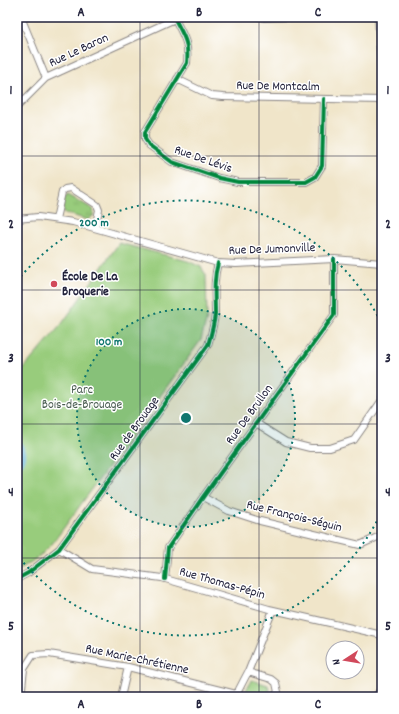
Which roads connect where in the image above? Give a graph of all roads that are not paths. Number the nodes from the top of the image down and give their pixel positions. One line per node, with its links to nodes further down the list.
1 (21, 17): 7 (street)
2 (261, 17): 3 (street)
3 (292, 17)
4 (378, 17): 6 (street)
5 (177, 18): 7 (street, Rue Le Baron); 8 (street, Rue De Lévis)
6 (381, 50): 9 (street)
7 (46, 78): 12 (street, Rue Le Baron)
8 (177, 79): 10 (street, Rue De Montcalm); 10 (street, Rue De Lévis)
9 (382, 85)
10 (324, 99): 11 (street, Rue De Montcalm)
11 (382, 100)
12 (17, 107)
13 (17, 219): 14 (street, Rue De Jumonville)
14 (56, 219): 15 (street, Rue De Jumonville); 15 (street)
15 (95, 228): 17 (street, Rue De Jumonville)
16 (334, 259): 17 (street, Rue De Jumonville); 18 (street, Rue De Jumonville); 20 (street, Rue De Brullon)
17 (218, 263): 23 (street, Rue de Brouage)
18 (382, 263)
19 (382, 400): 20 (street)
20 (256, 423): 21 (street, Rue De Brullon)
21 (203, 497): 22 (street, Rue François-Séguin); 25 (street, Rue De Brullon)
22 (382, 535)
23 (59, 549): 24 (street, Rue de Brouage); 25 (street, Rue Thomas-Pépin)
24 (17, 579)
25 (165, 579): 26 (street, Rue Thomas-Pépin)
26 (272, 610): 27 (street, Rue Thomas-Pépin); 29 (street)
27 (382, 635)
28 (128, 667): 31 (street, Rue Marie-Chrétienne); 32 (street, Rue Marie-Chrétienne); 33 (street)
29 (248, 672): 31 (street); 34 (street)
30 (382, 688): 35 (street)
31 (235, 696)
32 (21, 697)
33 (121, 697)
34 (273, 697)
35 (375, 697)

